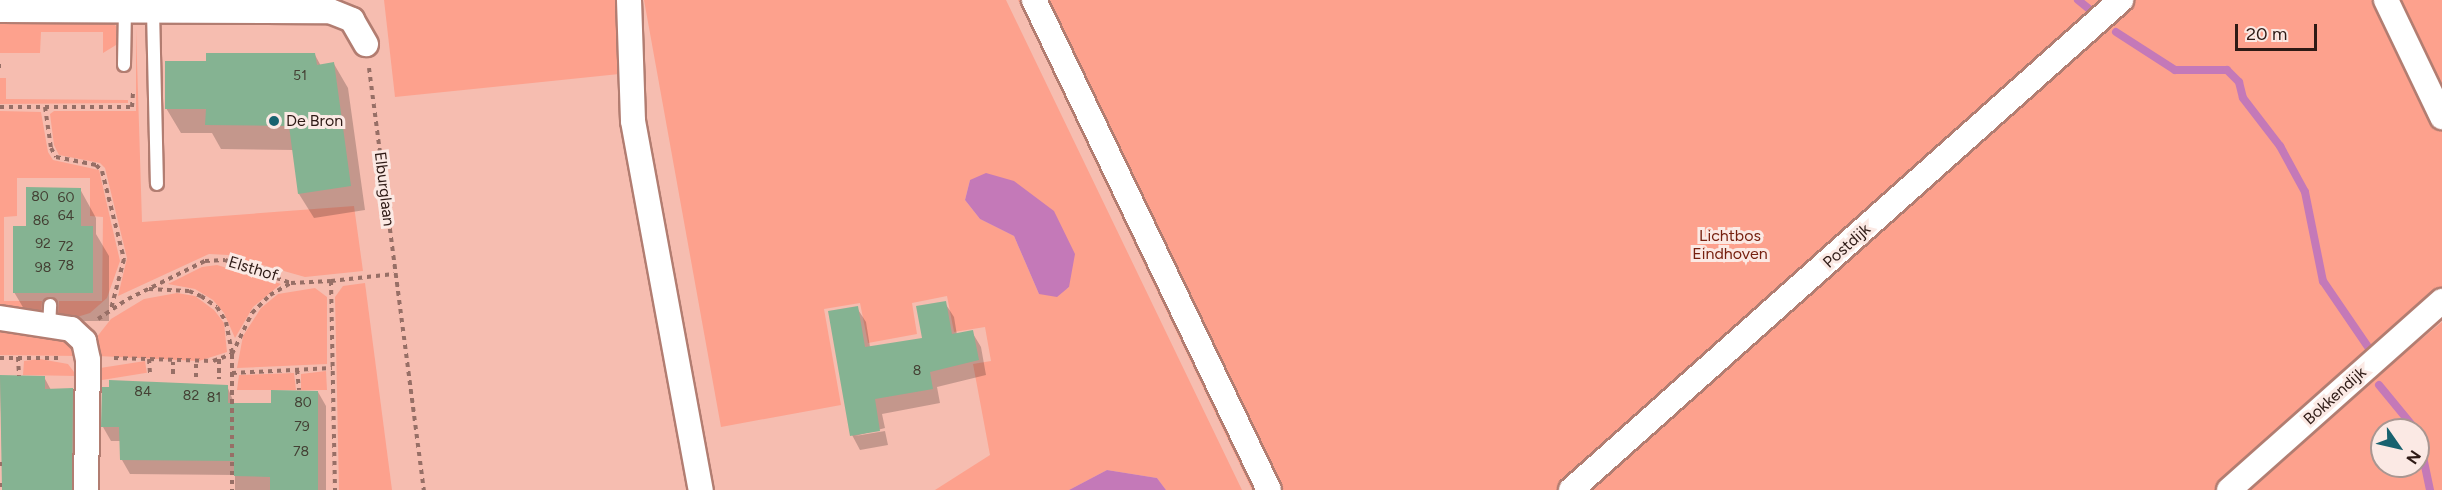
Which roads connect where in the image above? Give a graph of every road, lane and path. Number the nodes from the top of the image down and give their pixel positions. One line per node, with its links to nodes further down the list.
1 (628, 0): 45 (street)
2 (1034, 0): 46 (street)
3 (2121, 0): 47 (street, Postdijk)
4 (2386, 0): 14 (street)
5 (234, 5): 8 (street); 9 (street)
6 (0, 10): 7 (street)
7 (125, 10): 8 (street); 10 (lane)
8 (153, 10): 15 (lane)
9 (366, 44): 16 (path, Elburglaan)
10 (124, 65)
11 (133, 86): 13 (path)
12 (0, 107): 13 (path)
13 (45, 107): 21 (path)
14 (2442, 117)
15 (157, 184)
16 (394, 274): 17 (path, Elsthof); 44 (path, Elburglaan)
17 (331, 281): 18 (path, Elsthof); 32 (path)
18 (291, 283): 19 (path, Elsthof); 24 (path, Elsthof)
19 (149, 289): 21 (path, Elsthof); 24 (path, Elsthof)
20 (2442, 301): 48 (street, Bokkendijk)
21 (111, 309): 23 (path, Elsthof)
22 (0, 318): 23 (street)
23 (80, 334): 29 (street)
24 (232, 354): 28 (path); 34 (path, Elsthof)
25 (18, 357): 26 (path); 29 (path); 37 (path)
26 (0, 358)
27 (149, 359): 29 (path); 30 (path); 35 (path)
28 (219, 359): 31 (path); 39 (path)
29 (88, 360): 41 (street)
30 (173, 362): 31 (path); 36 (path)
31 (196, 364): 38 (path)
32 (332, 368): 33 (path); 43 (path)
33 (297, 370): 34 (path); 40 (path)
34 (232, 373): 42 (path, Elsthof)
35 (150, 374)
36 (173, 374)
37 (19, 376)
38 (196, 379)
39 (219, 379)
40 (299, 390)
41 (86, 490)
42 (232, 490)
43 (335, 490)
44 (424, 490)
45 (701, 490)
46 (1269, 490)
47 (1571, 490)
48 (2229, 490)

